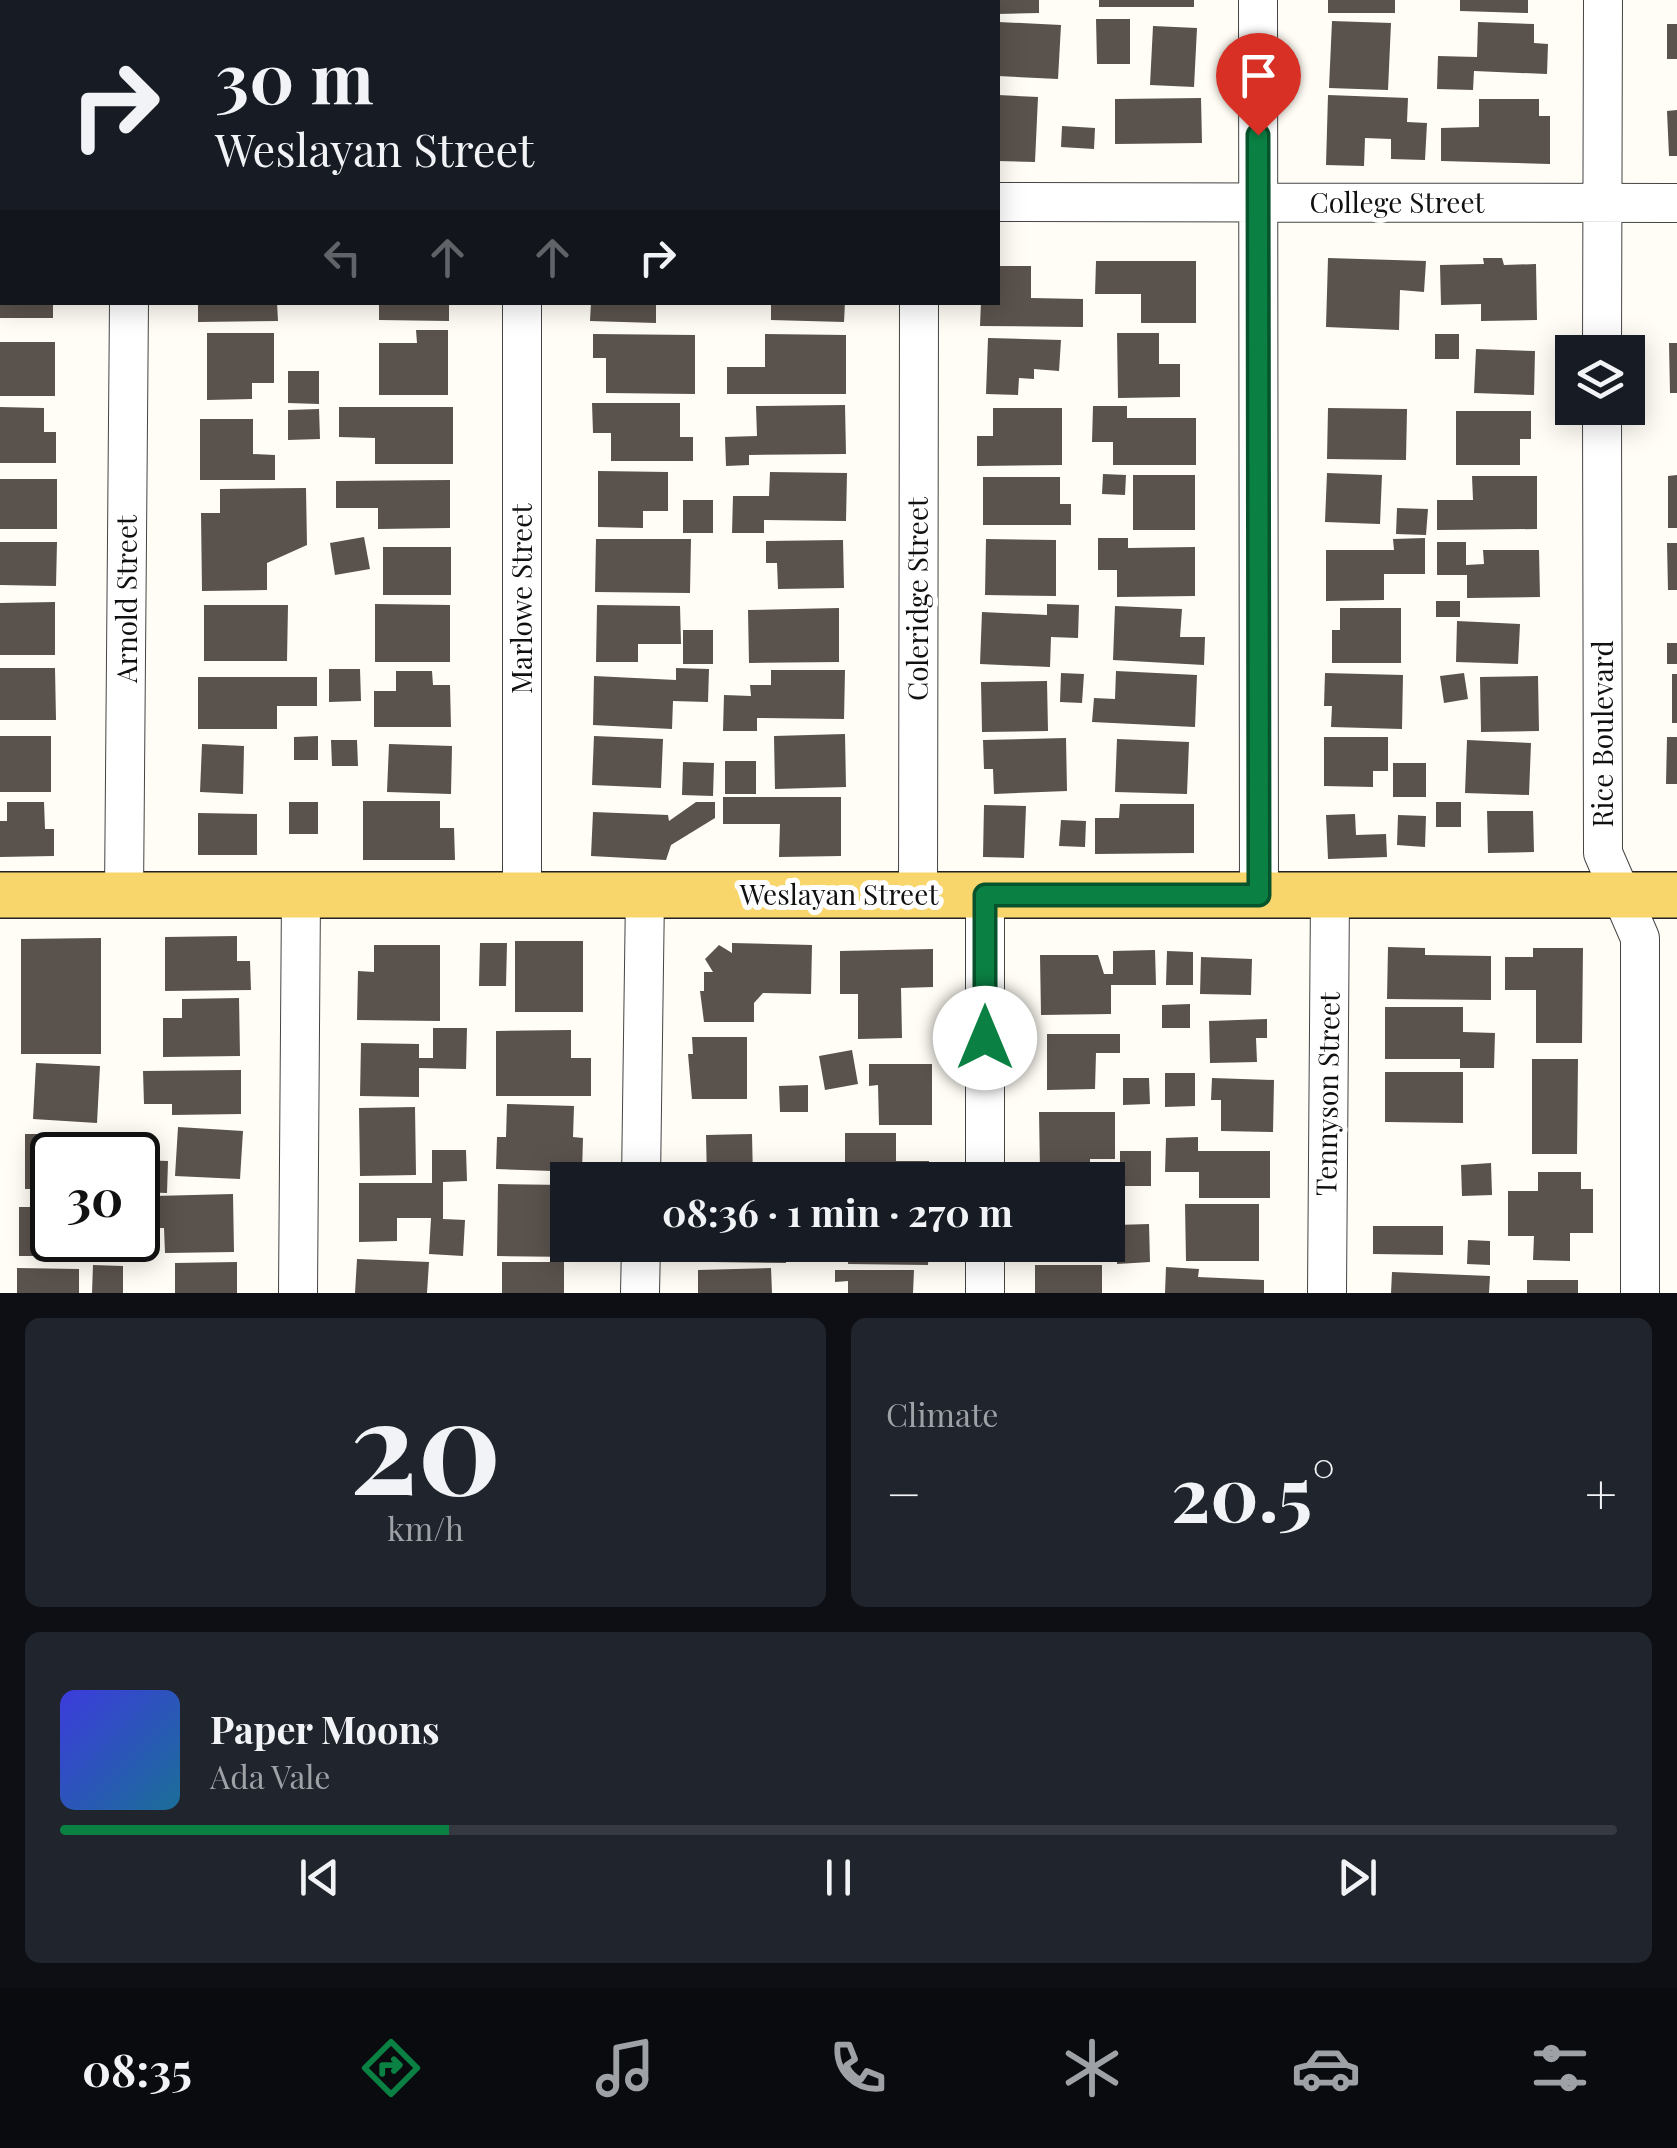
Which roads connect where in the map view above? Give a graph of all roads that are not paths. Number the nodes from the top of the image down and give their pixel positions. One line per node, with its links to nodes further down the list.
1 (1258, 0): 4 (street)
2 (1603, 0): 6 (street)
3 (1000, 202): 4 (street, College Street)
4 (1258, 203): 6 (street, College Street); 17 (street)
5 (1677, 203): 6 (street, College Street)
6 (1601, 204): 10 (street)
7 (129, 305): 13 (street, Arnold Street)
8 (522, 305): 14 (street, Marlowe Street)
9 (919, 305): 21 (street, Coleridge Street)
10 (1602, 335)
11 (1602, 425): 12 (street, Rice Boulevard)
12 (1623, 894): 18 (main road, Weslayan Street); 22 (main road, Weslayan Street); 31 (street, Rice Boulevard)
13 (124, 895): 19 (main road, Weslayan Street); 20 (main road, Weslayan Street)
14 (522, 895): 15 (main road, Weslayan Street); 20 (main road, Weslayan Street)
15 (645, 895): 21 (main road, Weslayan Street); 23 (street)
16 (985, 895): 17 (main road, Weslayan Street); 21 (main road, Weslayan Street); 24 (street)
17 (1259, 895): 18 (main road, Weslayan Street)
18 (1330, 895): 30 (street, Tennyson Street)
19 (0, 896)
20 (301, 896): 27 (street)
21 (918, 896)
22 (1677, 896)
23 (642, 1162)
24 (985, 1162)
25 (640, 1262): 28 (street)
26 (985, 1262): 29 (street)
27 (298, 1293)
28 (640, 1293)
29 (985, 1293)
30 (1327, 1293)
31 (1640, 1293)

